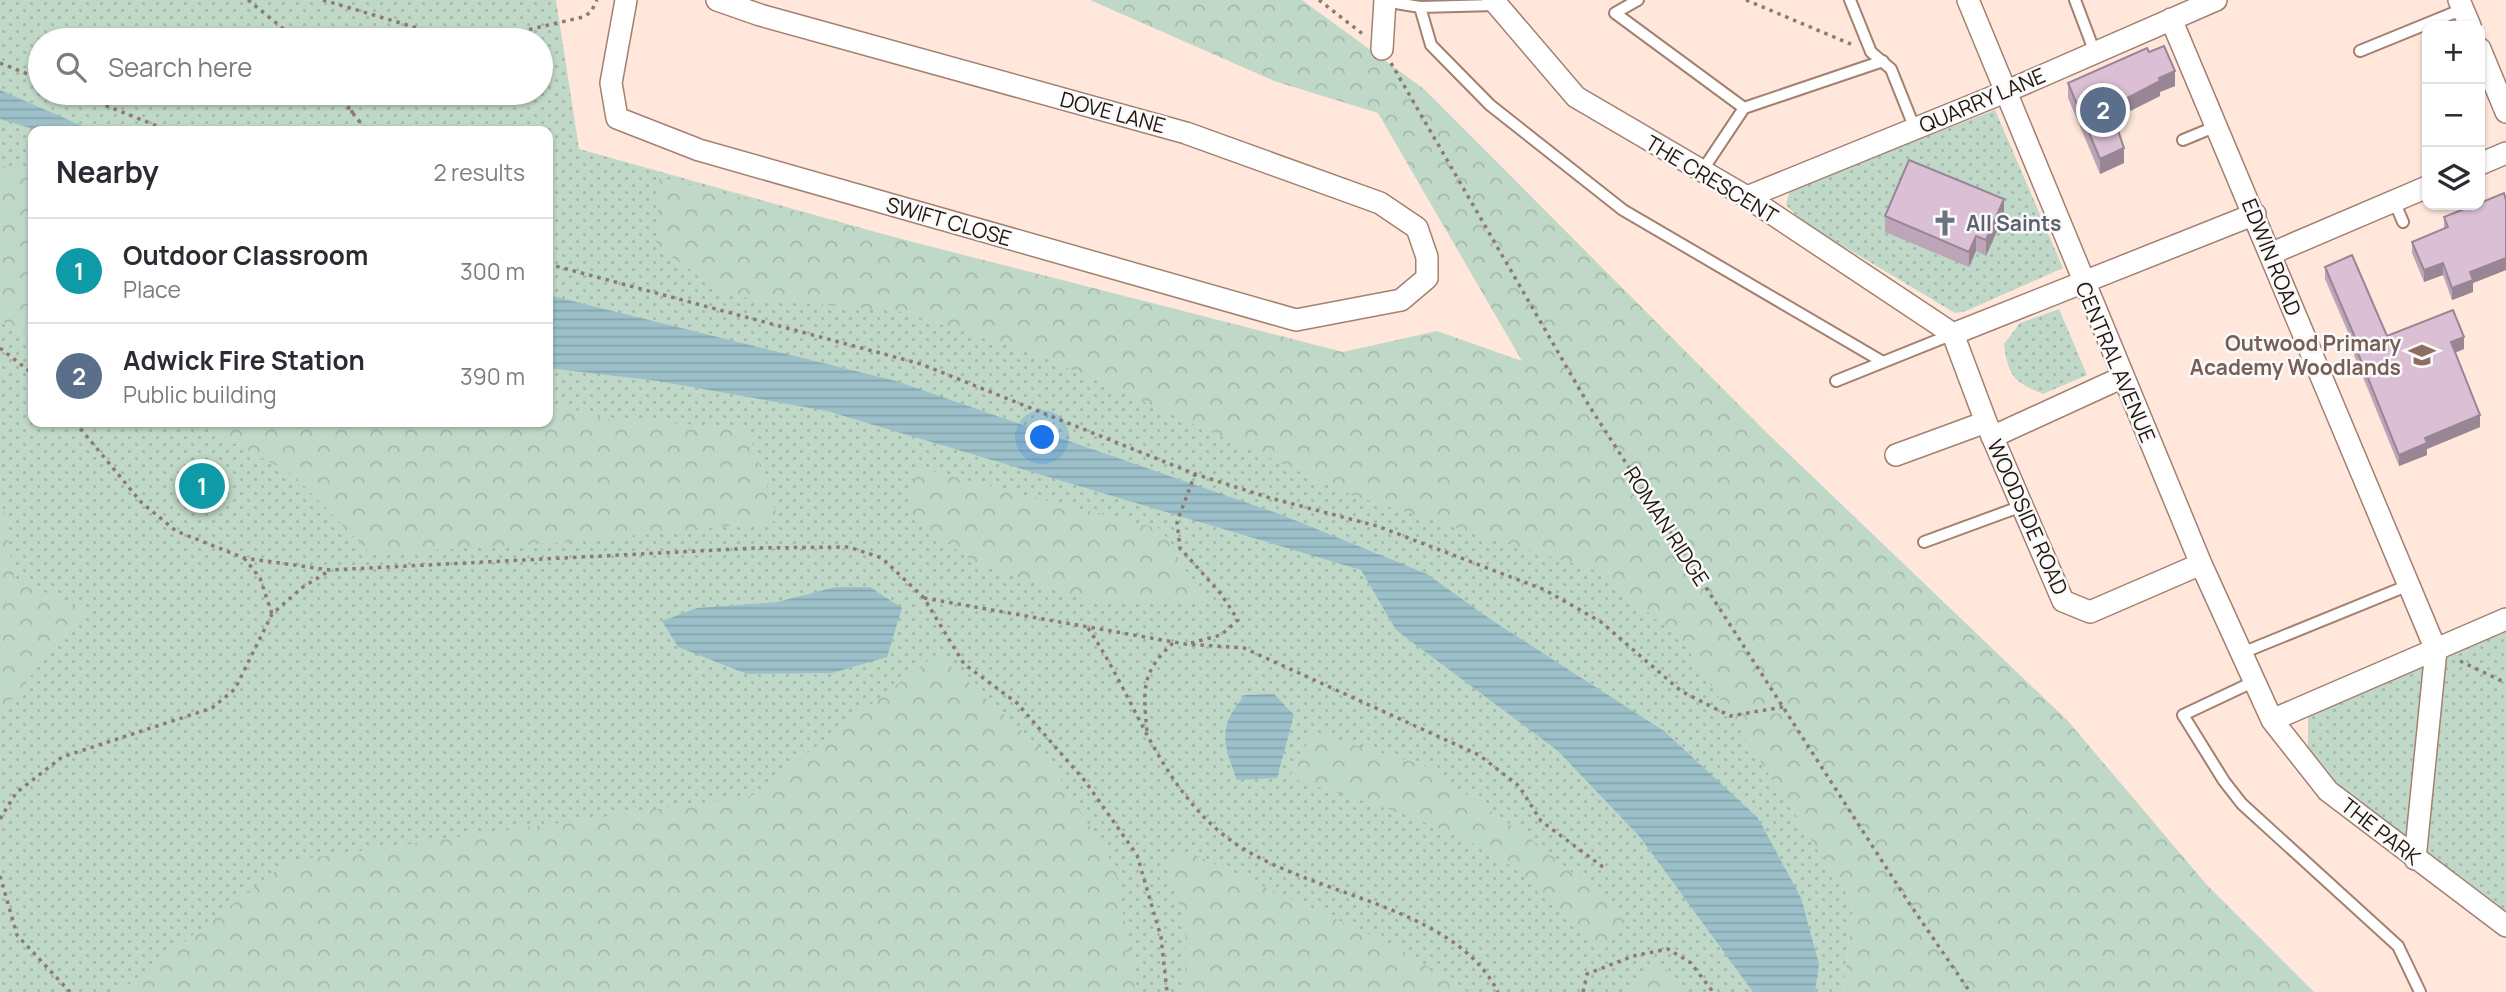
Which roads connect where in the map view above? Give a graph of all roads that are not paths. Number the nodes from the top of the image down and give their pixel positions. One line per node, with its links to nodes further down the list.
1 (626, 0): 35 (street, SWIFT CLOSE)
2 (717, 0): 10 (street, DOVE LANE)
3 (1638, 0): 20 (lane)
4 (1850, 0): 17 (lane)
5 (1968, 0): 19 (street, CENTRAL AVENUE)
6 (2075, 0): 16 (lane)
7 (2216, 0): 13 (street, QUARRY LANE)
8 (1384, 1): 11 (lane); 14 (street)
9 (1499, 2): 11 (lane); 27 (street, THE CRESCENT)
10 (762, 7): 35 (street, DOVE LANE)
11 (1420, 7): 37 (lane)
12 (2464, 12): 15 (lane)
13 (2171, 19): 16 (street, QUARRY LANE); 22 (street, EDWIN ROAD)
14 (1382, 49)
15 (2360, 51)
16 (2095, 53): 19 (street, QUARRY LANE)
17 (1883, 61): 20 (lane); 23 (lane)
18 (2485, 61): 21 (street)
19 (2005, 92): 23 (street, QUARRY LANE); 34 (street, CENTRAL AVENUE)
20 (1744, 108): 27 (lane)
21 (2506, 112)
22 (2217, 126): 24 (lane); 31 (street, EDWIN ROAD)
23 (1915, 129): 29 (street, QUARRY LANE)
24 (2183, 140)
25 (2506, 153): 26 (street)
26 (2485, 162)
27 (1702, 171): 29 (street, THE CRESCENT)
28 (2422, 189): 30 (street)
29 (1747, 197): 36 (street, THE CRESCENT)
30 (2394, 201): 32 (lane); 33 (street)
31 (2255, 214): 33 (street, EDWIN ROAD); 34 (street)
32 (2403, 222)
33 (2270, 254): 45 (street, EDWIN ROAD)
34 (2082, 282): 36 (street); 38 (street, CENTRAL AVENUE)
35 (1401, 300)
36 (1953, 334): 37 (lane); 40 (street, WOODSIDE ROAD)
37 (1883, 362): 39 (lane)
38 (2123, 377): 40 (street); 44 (street, CENTRAL AVENUE)
39 (1836, 381)
40 (1989, 429): 41 (street); 42 (street, WOODSIDE ROAD)
41 (1896, 455)
42 (2022, 506): 43 (lane); 44 (street, WOODSIDE ROAD)
43 (1924, 542)
44 (2201, 564): 48 (street, CENTRAL AVENUE)
45 (2409, 585): 47 (street, EDWIN ROAD); 48 (lane)
46 (2506, 619): 47 (street)
47 (2436, 650): 50 (street); 51 (street)
48 (2242, 653): 49 (street, CENTRAL AVENUE)
49 (2255, 681): 50 (street, CENTRAL AVENUE); 53 (lane)
50 (2272, 719): 51 (street, THE PARK)
51 (2415, 859): 52 (street, THE PARK)
52 (2506, 926)
53 (2420, 992)

